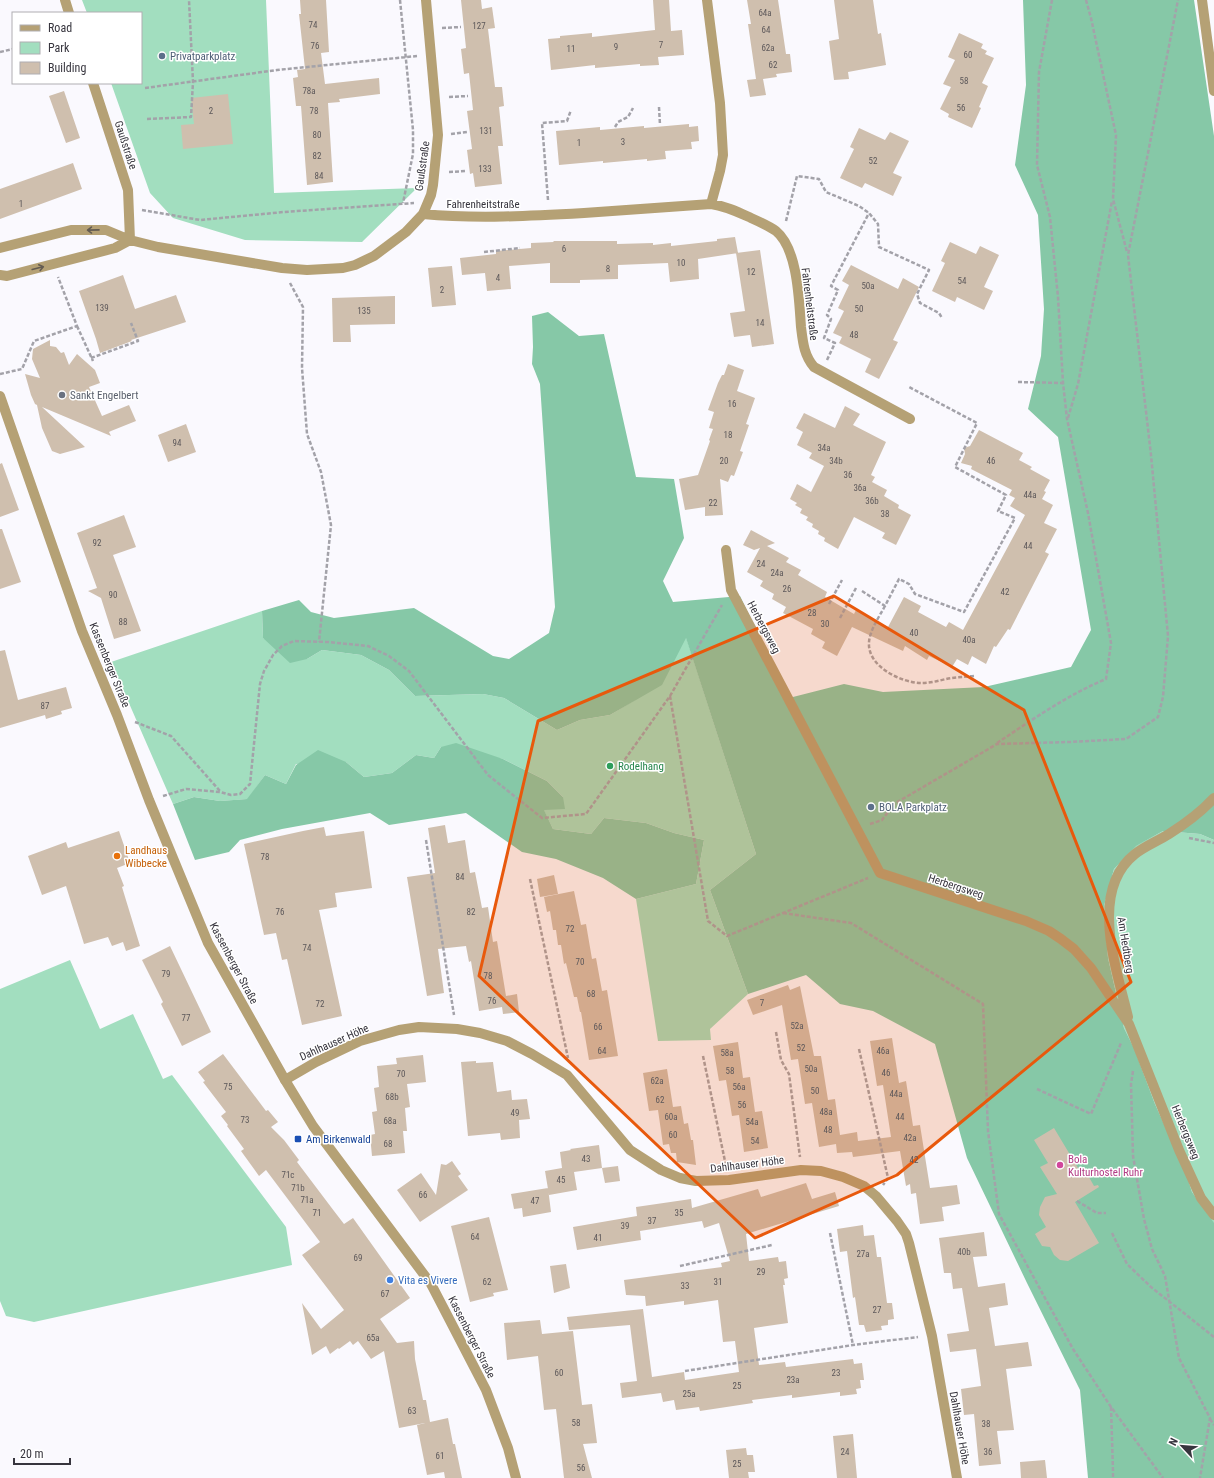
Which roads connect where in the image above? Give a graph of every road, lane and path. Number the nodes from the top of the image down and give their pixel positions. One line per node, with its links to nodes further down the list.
1 (65, 0): 10 (street)
2 (189, 0): 17 (path)
3 (400, 0): 16 (path)
4 (426, 0): 12 (street, Gaußstraße)
5 (707, 0): 34 (street)
6 (1052, 0): 54 (path)
7 (1086, 0): 31 (path)
8 (1178, 0): 44 (path)
9 (1202, 0): 20 (street)
10 (70, 12)
11 (462, 27): 12 (path)
12 (429, 29): 15 (street, Gaußstraße)
13 (12, 49): 14 (path)
14 (0, 52)
15 (432, 55): 16 (path); 22 (street, Gaußstraße)
16 (406, 57): 17 (path); 32 (path)
17 (193, 82): 19 (path); 26 (path)
18 (93, 84): 35 (street, Gaußstraße)
19 (145, 88)
20 (1214, 91)
21 (468, 96): 22 (path)
22 (436, 98): 30 (street, Gaußstraße)
23 (659, 107): 27 (path)
24 (633, 108): 28 (path)
25 (571, 110): 38 (path)
26 (147, 119)
27 (660, 125)
28 (615, 127)
29 (466, 171): 30 (path)
30 (435, 173): 33 (street, Gaußstraße)
31 (1113, 199): 44 (path); 58 (path)
32 (403, 203): 33 (path); 35 (path)
33 (428, 203): 37 (street, Gaußstraße)
34 (711, 204): 38 (street, Fahrenheitstraße); 39 (street, Fahrenheitstraße)
35 (129, 207): 40 (street, Gaußstraße)
36 (869, 212): 39 (path); 48 (path); 51 (path)
37 (423, 214): 38 (street, Fahrenheitstraße); 46 (street, Gaußstraße)
38 (550, 215)
39 (781, 238): 51 (street, Fahrenheitstraße)
40 (130, 240): 41 (street, Gaußstraße, one-way to 41); 45 (street); 46 (street, Gaußstraße)
41 (0, 248)
42 (520, 248): 43 (path)
43 (484, 252)
44 (1128, 255): 71 (path)
45 (53, 264): 47 (street, one-way to 45); 50 (path)
46 (282, 268): 67 (path)
47 (0, 275)
48 (942, 318)
49 (130, 323): 50 (path)
50 (77, 326): 52 (path)
51 (818, 371): 57 (street, Fahrenheitstraße)
52 (0, 374)
53 (1018, 382): 54 (path)
54 (1063, 383): 58 (path)
55 (909, 387): 65 (path)
56 (0, 396): 70 (street, Kassenberger Straße)
57 (910, 419)
58 (1067, 419): 71 (path)
59 (726, 550): 62 (street, Herbergsweg)
60 (842, 580): 64 (path)
61 (856, 588): 66 (path)
62 (731, 590): 69 (path); 75 (street, Herbergsweg)
63 (862, 591): 65 (path)
64 (829, 604)
65 (885, 606): 68 (path)
66 (840, 618)
67 (319, 642): 69 (path); 72 (path)
68 (974, 676)
69 (670, 696): 79 (path)
70 (117, 715): 72 (path); 74 (street, Kassenberger Straße)
71 (997, 744): 75 (path)
72 (220, 792): 74 (path)
73 (1214, 798): 80 (street, Am Hedtberg)
74 (149, 800): 87 (street, Kassenberger Straße)
75 (856, 829): 77 (street, Herbergsweg)
76 (426, 840): 81 (path)
77 (880, 873): 79 (path); 80 (street, Herbergsweg)
78 (530, 880): 86 (path)
79 (783, 913): 104 (path)
80 (1129, 1024): 84 (street, Herbergsweg); 88 (path)
81 (457, 1030): 86 (street, Dahlhauser Höhe); 87 (street, Dahlhauser Höhe)
82 (776, 1032): 89 (path)
83 (859, 1048): 91 (path)
84 (1141, 1052): 94 (street, Herbergsweg); 99 (path)
85 (703, 1056): 90 (path)
86 (567, 1075): 90 (street, Dahlhauser Höhe)
87 (285, 1080): 107 (street, Kassenberger Straße)
88 (1037, 1089)
89 (801, 1170): 90 (street, Dahlhauser Höhe); 91 (street, Dahlhauser Höhe)
90 (729, 1180)
91 (876, 1196): 100 (street, Dahlhauser Höhe)
92 (1077, 1201): 93 (path)
93 (1106, 1213)
94 (1214, 1215)
95 (830, 1233): 102 (path)
96 (1112, 1233): 99 (path)
97 (772, 1245): 98 (path)
98 (680, 1266)
99 (1170, 1303): 101 (path); 105 (path)
100 (932, 1336): 102 (path); 108 (street, Dahlhauser Höhe)
101 (1214, 1337)
102 (853, 1345): 103 (path)
103 (685, 1371)
104 (1111, 1407): 109 (path); 110 (path)
105 (1210, 1418): 106 (path); 111 (path)
106 (1214, 1425)
107 (516, 1478)
108 (957, 1478)
109 (1112, 1478)
110 (1163, 1478)
111 (1200, 1478)

